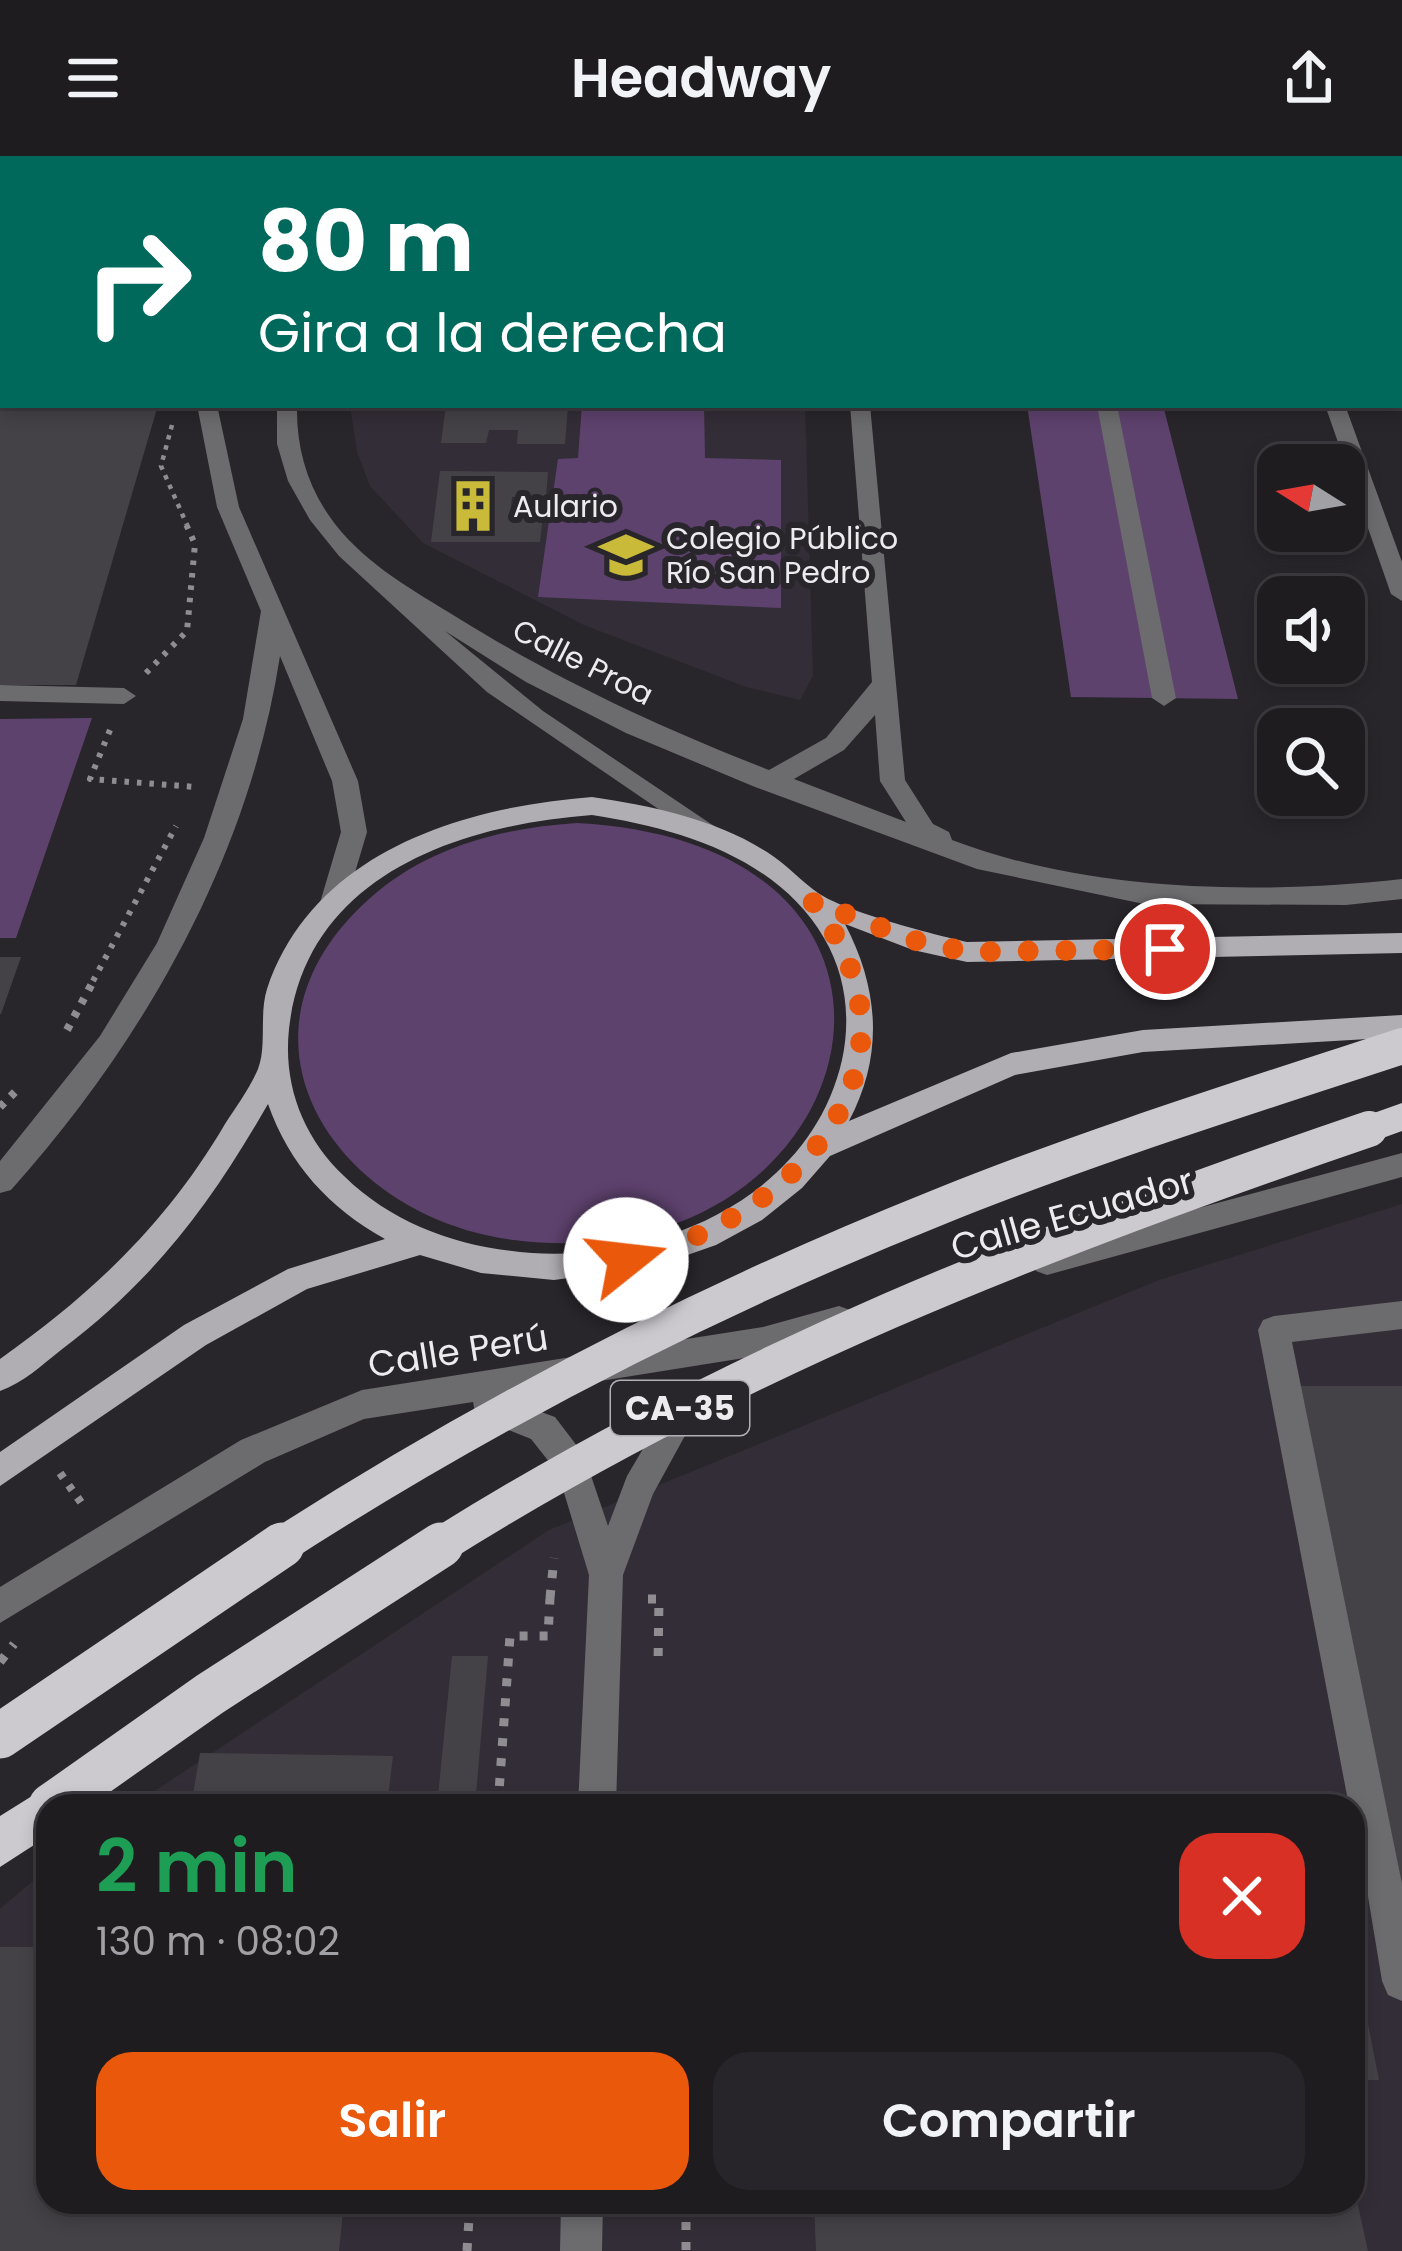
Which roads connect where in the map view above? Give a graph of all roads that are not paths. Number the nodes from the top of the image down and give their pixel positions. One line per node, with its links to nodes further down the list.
1 (208, 408): 8 (street)
2 (287, 408): 6 (street)
3 (860, 408): 9 (street, Calle Proa)
4 (1108, 408): 12 (street)
5 (1336, 408): 7 (street)
6 (382, 581): 13 (street, Calle Proa); 14 (street)
7 (1402, 594)
8 (272, 612): 18 (street); 26 (street)
9 (884, 682): 13 (street); 15 (street, Calle Proa)
10 (0, 693): 11 (street)
11 (124, 695)
12 (1164, 698)
13 (764, 781): 15 (street, Calle Proa)
14 (704, 828): 17 (main road); 18 (main road)
15 (977, 860): 16 (street, Calle Proa)
16 (1402, 889)
17 (812, 901): 19 (main road); 24 (main road)
18 (332, 906): 22 (main road)
19 (1402, 943)
20 (1402, 1026): 24 (main road)
21 (1402, 1046): 35 (highway, CA-35, bridge)
22 (273, 1069): 27 (main road); 30 (main road)
23 (1402, 1118): 36 (highway, CA-35, bridge)
24 (817, 1148): 27 (main road)
25 (1402, 1165): 29 (street, Calle Ecuador)
26 (0, 1181)
27 (420, 1242): 32 (main road)
28 (1402, 1315): 40 (street)
29 (764, 1341): 31 (street, Calle Perú); 33 (street)
30 (0, 1377)
31 (447, 1391): 33 (street); 34 (street, Calle Perú)
32 (0, 1471)
33 (607, 1575): 37 (street)
34 (4, 1606)
35 (0, 1736)
36 (68, 1794)
37 (598, 1794)
38 (36, 1817): 39 (highway, CA-35)
39 (0, 1844)
40 (1402, 1981)
41 (582, 2214): 42 (street)
42 (580, 2251)

